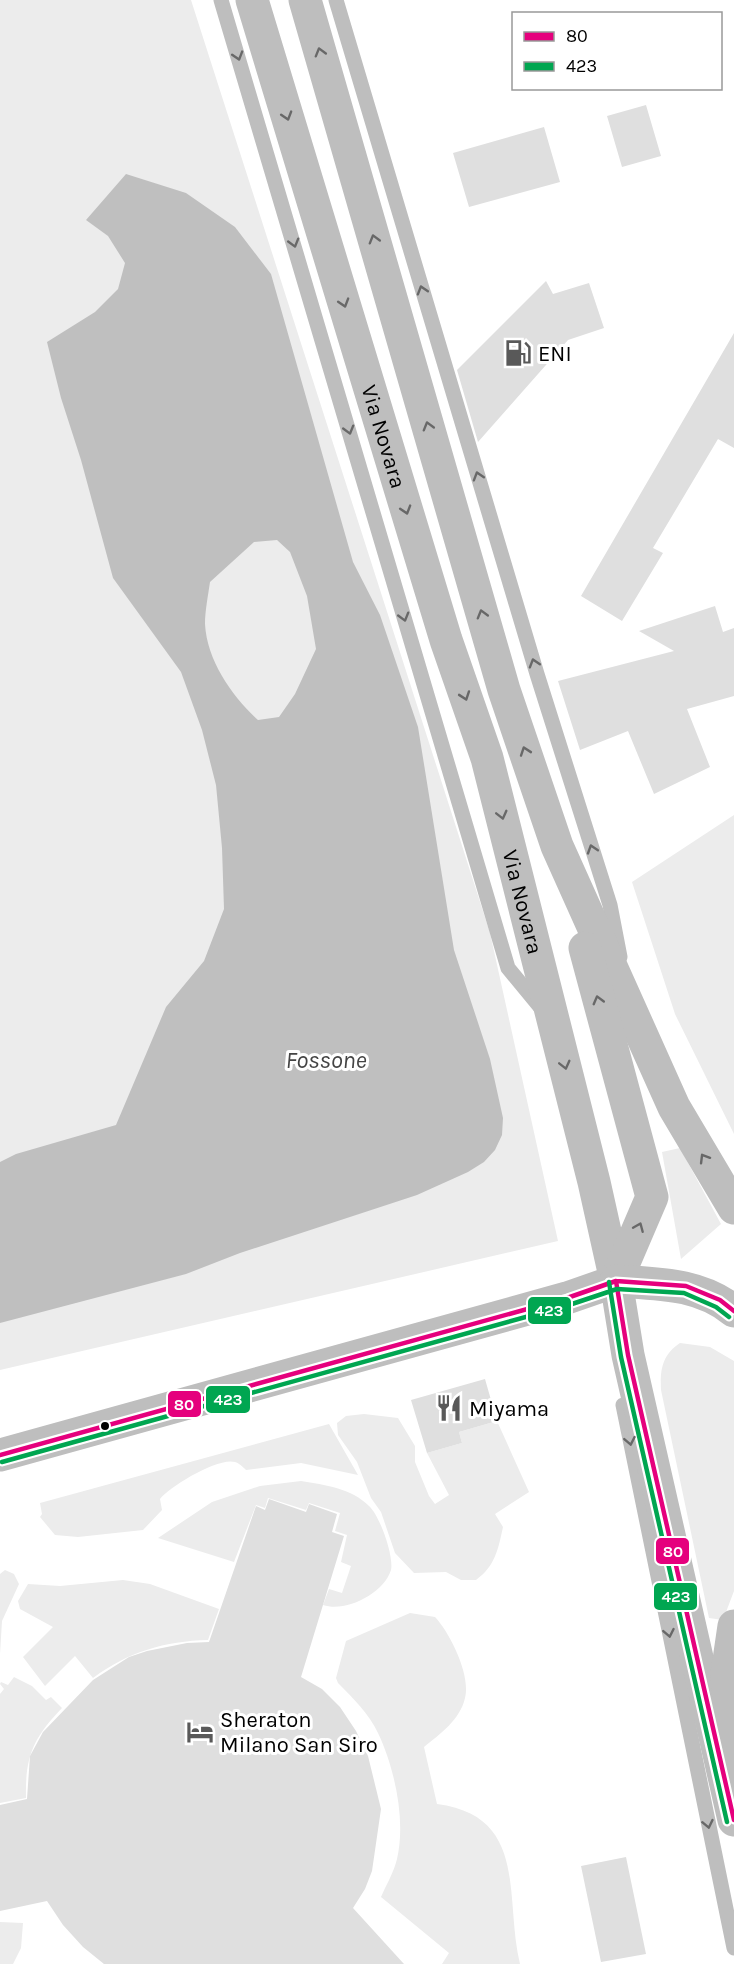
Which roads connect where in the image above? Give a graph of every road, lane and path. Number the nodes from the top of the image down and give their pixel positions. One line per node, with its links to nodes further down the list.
1 (220, 0): 7 (lane, one-way to 7)
2 (252, 0): 7 (main road, Via Novara, one-way to 7)
3 (305, 0): 5 (main road, Via Novara, one-way to 3)
4 (336, 0): 6 (lane, one-way to 4)
5 (557, 846): 6 (main road, Via Novara); 9 (main road, one-way to 5)
6 (632, 1013): 8 (main road, Via Novara, one-way to 6)
7 (555, 1024): 9 (main road, Via Novara, one-way to 9)
8 (734, 1208)
9 (616, 1281): 10 (main road); 12 (main road); 15 (main road, Via Novara)
10 (734, 1311)
11 (615, 1363): 16 (lane, one-way to 16)
12 (0, 1455)
13 (734, 1626): 14 (main road)
14 (734, 1756)
15 (734, 1820)
16 (734, 1948)

